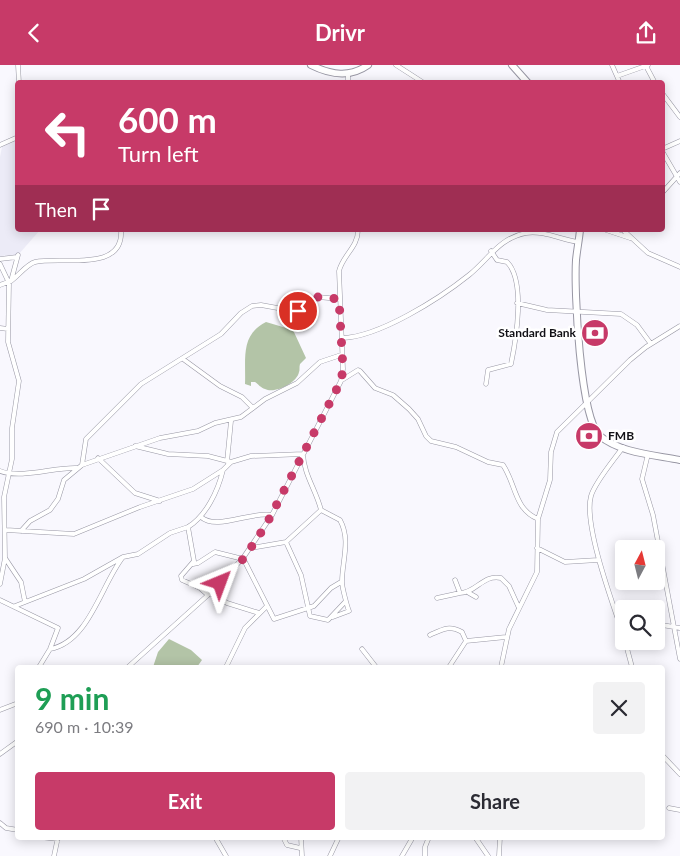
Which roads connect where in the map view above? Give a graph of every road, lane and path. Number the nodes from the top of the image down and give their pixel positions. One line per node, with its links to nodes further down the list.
1 (18, 65): 10 (street)
2 (311, 65): 8 (main road)
3 (368, 65): 8 (main road)
4 (396, 65): 12 (street)
5 (512, 65): 13 (main road)
6 (612, 65): 9 (street)
7 (647, 65): 9 (street); 15 (street)
8 (348, 75): 11 (street)
9 (617, 76): 14 (street)
10 (19, 80)
11 (348, 80)
12 (419, 80)
13 (525, 80)
14 (619, 80)
15 (654, 80)
16 (665, 97): 17 (street)
17 (680, 117)
18 (15, 138): 20 (street)
19 (680, 141): 21 (street)
20 (0, 145)
21 (665, 148)
22 (665, 155): 23 (street)
23 (678, 175): 24 (street); 25 (street)
24 (680, 182)
25 (665, 190)
26 (122, 232): 37 (street)
27 (358, 232): 39 (street)
28 (580, 232): 32 (main road)
29 (612, 232): 31 (street)
30 (625, 232): 31 (street)
31 (630, 238): 36 (street)
32 (578, 242): 33 (street); 41 (main road)
33 (491, 251): 40 (street); 45 (street)
34 (0, 259): 37 (street)
35 (0, 264): 37 (street)
36 (680, 267)
37 (10, 283): 38 (street); 44 (street)
38 (0, 285)
39 (339, 299): 45 (street); 48 (street)
40 (518, 303): 41 (street); 50 (street)
41 (577, 310): 46 (street); 51 (main road)
42 (680, 326): 46 (street)
43 (0, 328): 44 (street)
44 (8, 329): 65 (street)
45 (342, 338): 47 (street)
46 (651, 344): 51 (street)
47 (341, 355): 49 (street); 52 (street)
48 (183, 359): 52 (street); 61 (street)
49 (341, 381): 56 (street); 70 (street)
50 (486, 384)
51 (588, 403): 55 (main road); 70 (street)
52 (254, 408): 53 (street)
53 (231, 421): 54 (street); 60 (street)
54 (135, 446): 58 (street); 60 (street)
55 (623, 447): 57 (main road); 80 (street)
56 (303, 454): 60 (street); 67 (street); 68 (street)
57 (648, 454): 59 (main road); 101 (street)
58 (98, 458): 61 (street); 66 (street)
59 (680, 460)
60 (229, 462): 64 (street)
61 (82, 465): 62 (street)
62 (77, 468): 65 (street); 73 (street)
63 (0, 471): 65 (street)
64 (223, 471): 66 (street); 69 (street)
65 (9, 473): 72 (street)
66 (160, 501): 73 (street)
67 (321, 510): 74 (street); 83 (street)
68 (272, 515): 69 (street); 75 (street)
69 (201, 517): 71 (street)
70 (538, 519): 76 (street)
71 (188, 527): 78 (street); 81 (street)
72 (6, 530): 73 (street); 77 (street)
73 (21, 531)
74 (286, 542): 75 (street); 96 (street)
75 (250, 548): 79 (street)
76 (537, 548): 80 (street); 95 (street)
77 (5, 557): 84 (street); 91 (street)
78 (122, 557): 91 (street); 106 (street)
79 (243, 558): 81 (street); 87 (street); 94 (street)
80 (598, 560): 97 (street)
81 (193, 564): 87 (street)
82 (455, 580): 85 (street)
83 (342, 582): 92 (street); 96 (street)
84 (0, 584)
85 (460, 593): 86 (street); 89 (street)
86 (469, 593): 88 (street); 95 (street)
87 (209, 594): 98 (street); 111 (street)
88 (476, 597)
89 (437, 599)
90 (0, 600): 93 (street)
91 (25, 602): 93 (street)
92 (345, 602): 99 (street); 99 (street)
93 (15, 606): 106 (street)
94 (267, 607): 96 (street); 98 (street)
95 (519, 608): 104 (street)
96 (309, 609): 99 (street)
97 (615, 611)
98 (259, 613): 112 (street)
99 (333, 617)
100 (665, 626): 101 (street)
101 (673, 626): 102 (street); 109 (street)
102 (680, 628)
103 (430, 635): 105 (street)
104 (506, 637): 105 (street); 115 (street)
105 (466, 641): 114 (street)
106 (50, 649): 110 (street)
107 (362, 649): 113 (street)
108 (627, 650): 116 (street)
109 (680, 659)
110 (40, 665)
111 (130, 665)
112 (227, 665)
113 (374, 665)
114 (450, 665)
115 (503, 665)
116 (631, 665)
117 (15, 704): 118 (street)
118 (0, 710)
119 (15, 743): 120 (street)
120 (0, 754)
121 (665, 758): 122 (street)
122 (680, 774)
123 (669, 808): 124 (street)
124 (680, 810)
125 (0, 823): 126 (street)
126 (15, 830)
127 (58, 840): 137 (street)
128 (217, 840): 138 (street)
129 (284, 840): 136 (street)
130 (301, 840): 136 (street)
131 (338, 840): 140 (street)
132 (411, 840): 141 (street)
133 (428, 840): 142 (street)
134 (477, 840): 143 (street)
135 (500, 840): 144 (street)
136 (300, 847): 139 (street)
137 (54, 856)
138 (226, 856)
139 (302, 856)
140 (330, 856)
141 (402, 856)
142 (425, 856)
143 (488, 856)
144 (498, 856)

